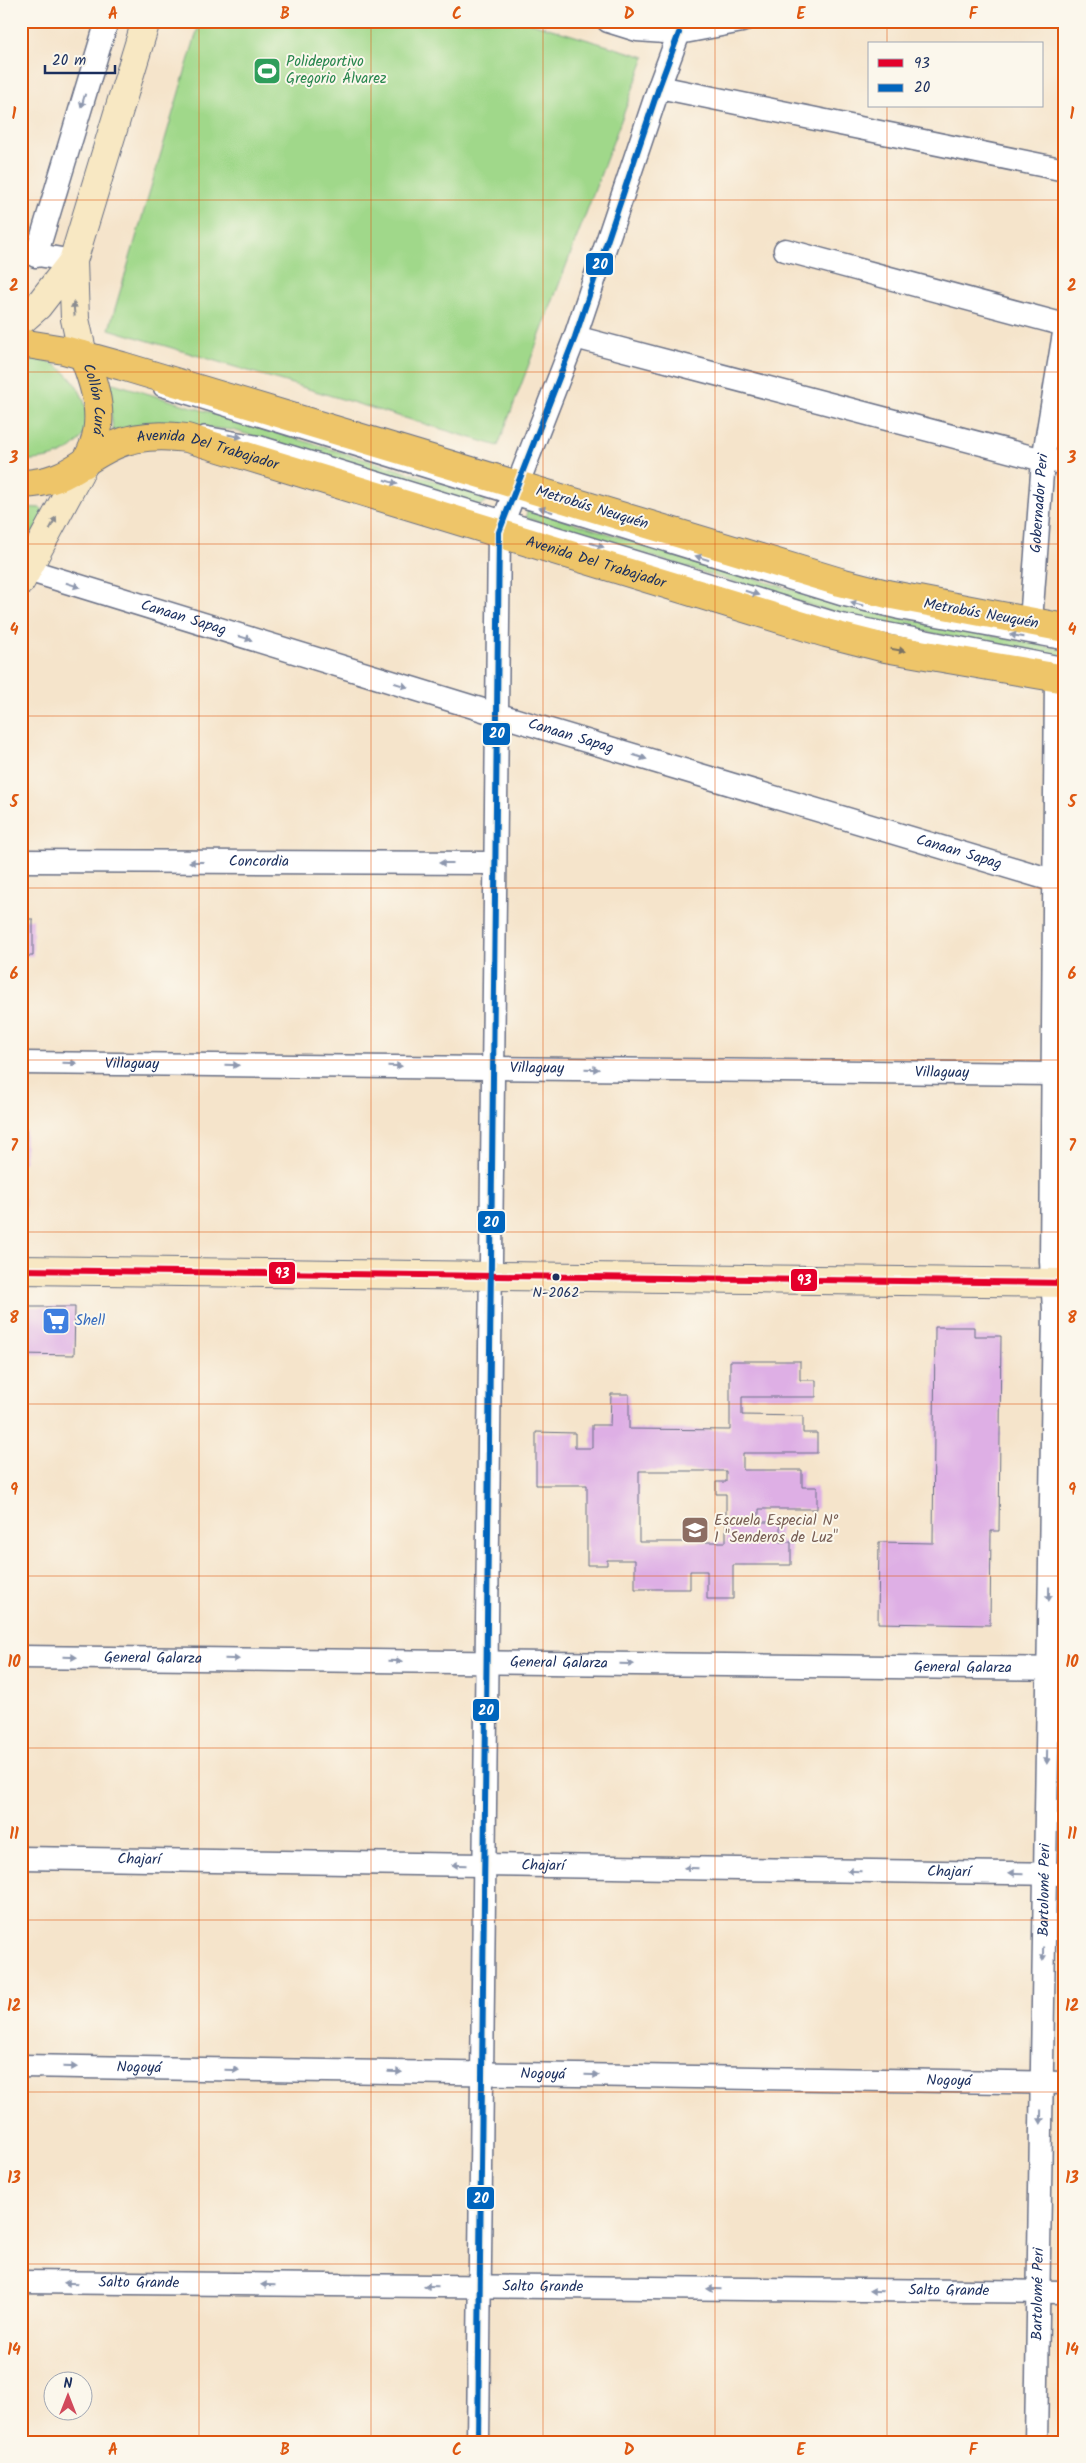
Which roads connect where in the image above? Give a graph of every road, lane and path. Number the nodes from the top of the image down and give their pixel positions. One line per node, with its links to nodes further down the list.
1 (107, 21): 10 (street, one-way to 10)
2 (146, 21): 11 (main road, Collón Curá)
3 (608, 21): 5 (street)
4 (742, 21): 6 (street)
5 (639, 26): 6 (street)
6 (680, 33): 7 (street)
7 (658, 87): 8 (street); 14 (street)
8 (1065, 170)
9 (785, 250): 13 (street)
10 (29, 254): 11 (street)
11 (72, 261): 12 (main road, Collón Curá); 16 (main road, Collón Curá, one-way to 11)
12 (21, 321)
13 (1065, 326): 17 (street, Gobernador Peri)
14 (575, 337): 17 (street); 21 (street)
15 (21, 343): 16 (main road, Avenida Del Trabajador)
16 (83, 355): 19 (main road, Collón Curá); 21 (main road, Avenida Del Trabajador)
17 (1043, 460): 18 (street); 23 (street, Gobernador Peri)
18 (1065, 463)
19 (84, 464): 20 (main road, Avenida Del Trabajador); 21 (main road, Avenida Del Trabajador, one-way to 21); 22 (main road, Collón Curá, one-way to 19)
20 (21, 484)
21 (507, 508): 23 (main road, Avenida Del Trabajador); 25 (lane, Metrobús Neuquén, one-way to 21); 26 (main road, Avenida Del Trabajador, one-way to 26); 27 (street)
22 (23, 573): 27 (street, Canaan Sapag, one-way to 27)
23 (1031, 622): 24 (main road, Avenida Del Trabajador)
24 (1065, 628)
25 (1065, 644)
26 (1062, 673): 30 (street, Bartolomé Peri)
27 (496, 714): 29 (street); 30 (street, Canaan Sapag, one-way to 30)
28 (21, 861): 29 (street, Concordia, one-way to 28)
29 (495, 863): 32 (street)
30 (1059, 882): 33 (street, Bartolomé Peri)
31 (21, 1062): 32 (street, Villaguay, one-way to 32)
32 (492, 1067): 33 (street, Villaguay, one-way to 33); 35 (street)
33 (1052, 1074): 36 (street, Bartolomé Peri)
34 (21, 1270): 35 (main road)
35 (490, 1276): 36 (main road); 38 (street)
36 (1059, 1283): 39 (street, Bartolomé Peri, one-way to 39)
37 (21, 1657): 38 (street, General Galarza, one-way to 38)
38 (486, 1662): 39 (street, General Galarza, one-way to 39); 41 (street)
39 (1056, 1669): 42 (street, Bartolomé Peri, one-way to 42)
40 (21, 1858): 41 (street, Chajarí, one-way to 40)
41 (484, 1865): 42 (street, Chajarí, one-way to 41); 44 (street)
42 (1055, 1874): 45 (street, Bartolomé Peri, one-way to 45)
43 (21, 2066): 44 (street, Nogoyá, one-way to 44)
44 (482, 2073): 45 (street, Nogoyá, one-way to 45); 48 (street)
45 (1041, 2082): 46 (street, Nogoyá); 49 (street, Bartolomé Peri, one-way to 49)
46 (1065, 2083)
47 (21, 2282): 48 (street, Salto Grande, one-way to 47)
48 (480, 2287): 49 (street, Salto Grande, one-way to 48); 51 (street)
49 (1038, 2292): 50 (street, Salto Grande); 52 (street, Bartolomé Peri)
50 (1065, 2292)
51 (478, 2442)
52 (1036, 2442)

